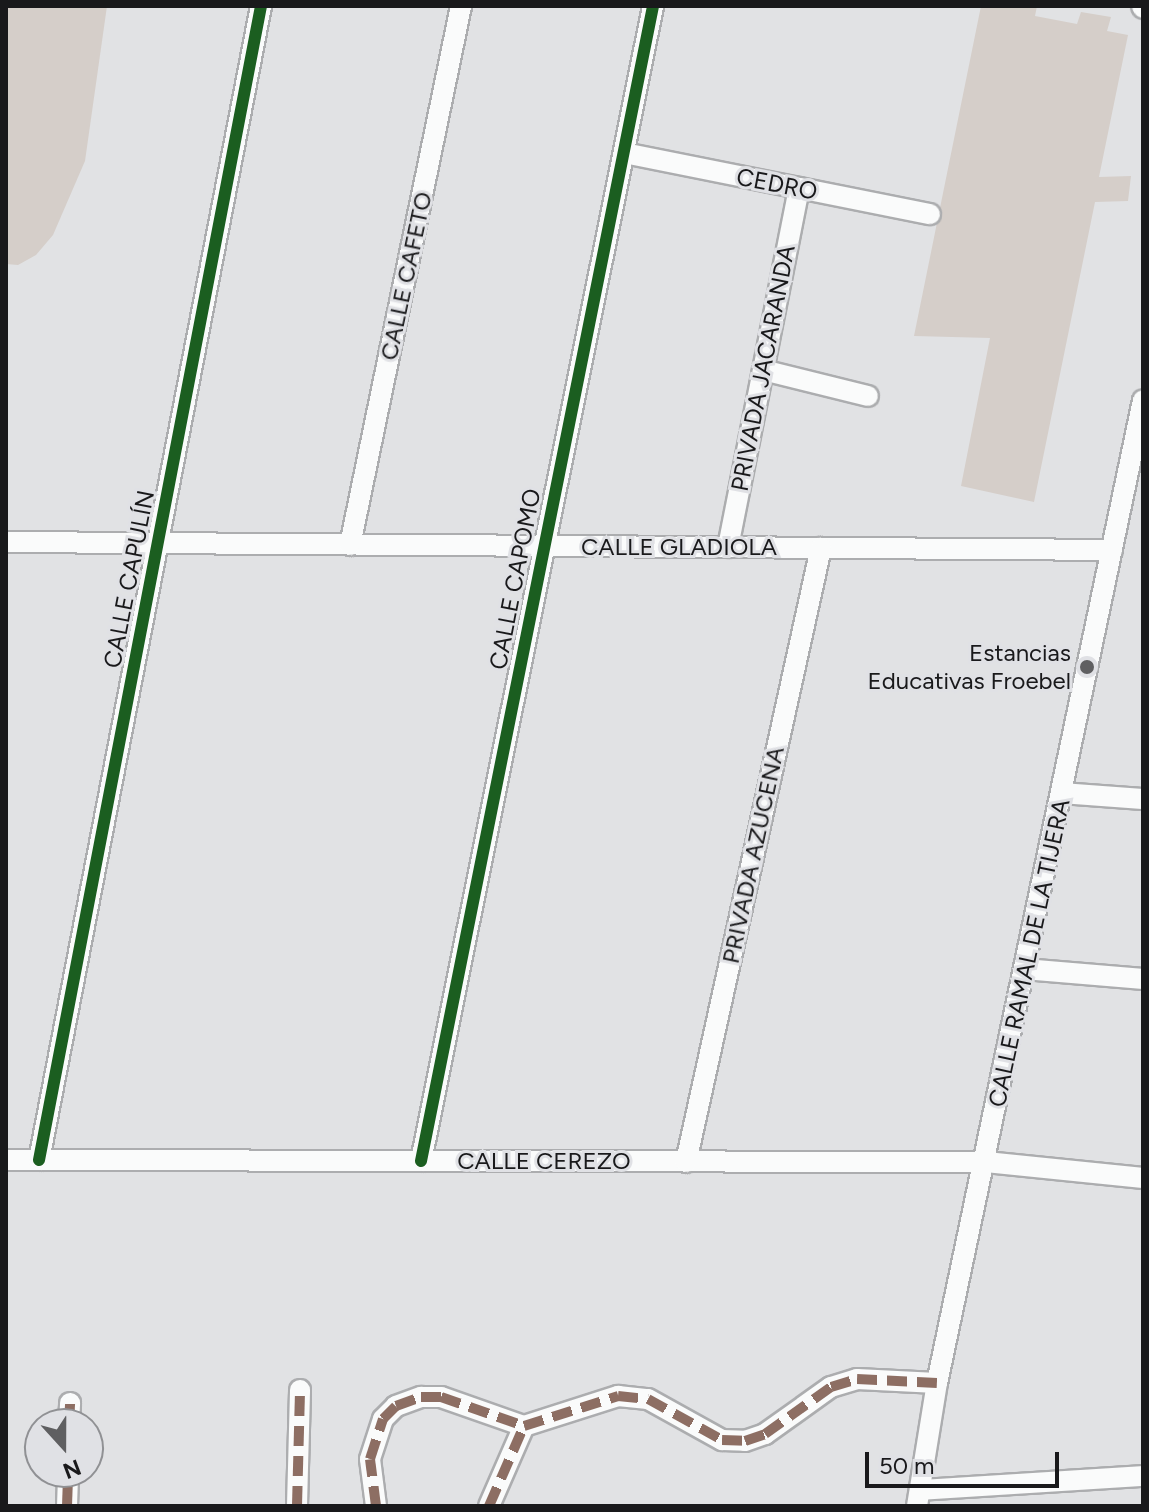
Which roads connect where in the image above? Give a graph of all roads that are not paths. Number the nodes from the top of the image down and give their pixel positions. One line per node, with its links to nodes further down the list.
1 (261, 6): 11 (street, CALLE CAPULÍN)
2 (461, 6): 12 (street, CALLE CAFETO)
3 (653, 6): 4 (street, CALLE CAPOMO)
4 (624, 153): 5 (street, CEDRO); 13 (street, CALLE CAPOMO)
5 (799, 188): 6 (street, CEDRO); 7 (street, PRIVADA JACARANDA)
6 (930, 214)
7 (763, 370): 8 (street); 14 (street, PRIVADA JACARANDA)
8 (868, 396)
9 (1143, 400): 16 (street, CALLE RAMAL DE LA TIJERA)
10 (6, 542): 11 (street, CALLE GLADIOLA)
11 (159, 542): 12 (street, CALLE GLADIOLA); 22 (street, CALLE CAPULÍN)
12 (350, 545): 13 (street, CALLE GLADIOLA)
13 (544, 546): 14 (street, CALLE GLADIOLA); 23 (street, CALLE CAPOMO)
14 (728, 547): 15 (street, CALLE GLADIOLA)
15 (821, 548): 16 (street, CALLE GLADIOLA); 24 (street, PRIVADA AZUCENA)
16 (1112, 550): 17 (street, CALLE RAMAL DE LA TIJERA)
17 (1061, 793): 18 (street); 19 (street, CALLE RAMAL DE LA TIJERA)
18 (1143, 799)
19 (1025, 969): 20 (street); 25 (street, CALLE RAMAL DE LA TIJERA)
20 (1143, 979)
21 (6, 1160): 22 (street, CALLE CEREZO)
22 (39, 1160): 23 (street, CALLE CEREZO)
23 (421, 1161): 24 (street, CALLE CEREZO)
24 (686, 1162): 25 (street, CALLE CEREZO)
25 (986, 1162): 26 (street, CALLE CEREZO); 27 (street, CALLE RAMAL DE LA TIJERA)
26 (1143, 1178)
27 (937, 1383): 31 (street); 33 (street, CALLE RAMAL DE LA TIJERA)
28 (300, 1390): 34 (street)
29 (70, 1403): 30 (street)
30 (70, 1408)
31 (524, 1426): 35 (street); 36 (street)
32 (1143, 1476): 33 (street)
33 (918, 1498)
34 (297, 1506)
35 (376, 1506)
36 (489, 1506)

